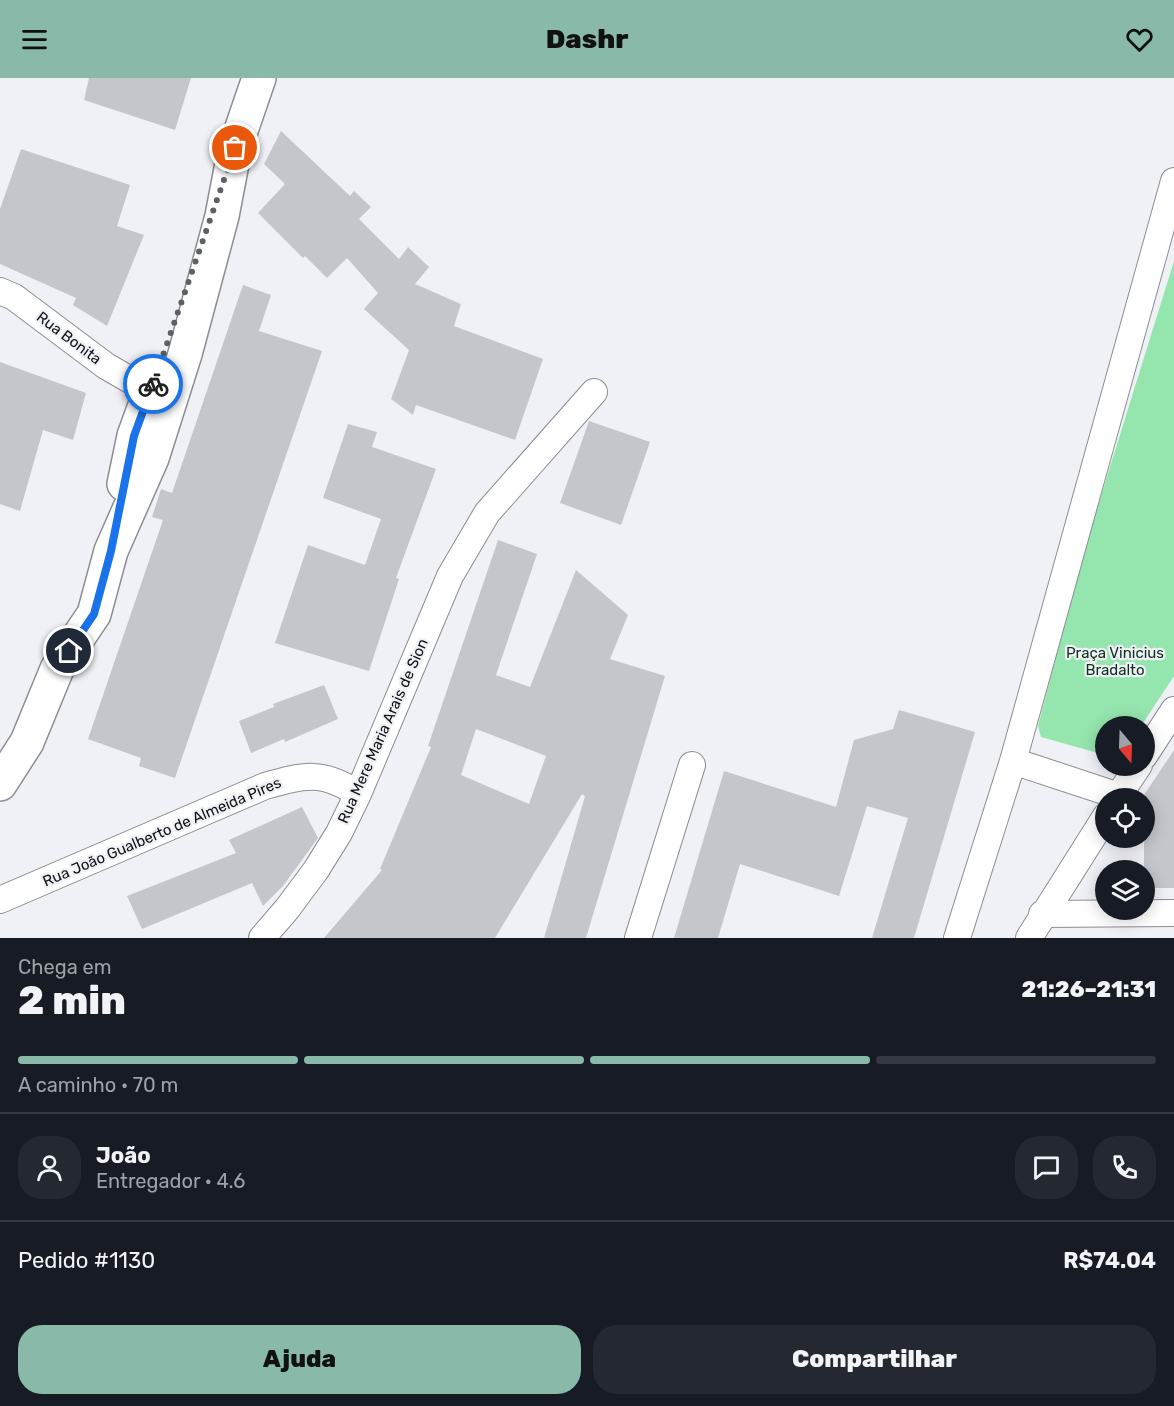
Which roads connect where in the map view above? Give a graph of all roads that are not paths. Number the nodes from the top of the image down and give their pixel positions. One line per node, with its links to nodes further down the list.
1 (259, 78): 5 (main road)
2 (1174, 181): 8 (street)
3 (0, 291): 5 (street, Rua Bonita)
4 (594, 392): 11 (street, Rua Mere Maria Arais de Sion)
5 (160, 397): 10 (main road)
6 (1174, 711): 7 (street)
7 (1155, 740)
8 (1013, 760): 12 (street); 19 (street)
9 (692, 765): 18 (street)
10 (0, 784)
11 (358, 794): 14 (street, Rua João Gualberto de Almeida Pires); 17 (street, Rua Mere Maria Arais de Sion)
12 (1095, 795)
13 (1095, 832): 16 (street)
14 (0, 900)
15 (1174, 913): 16 (street)
16 (1042, 914): 20 (street)
17 (262, 938)
18 (638, 938)
19 (957, 938)
20 (1029, 938)

